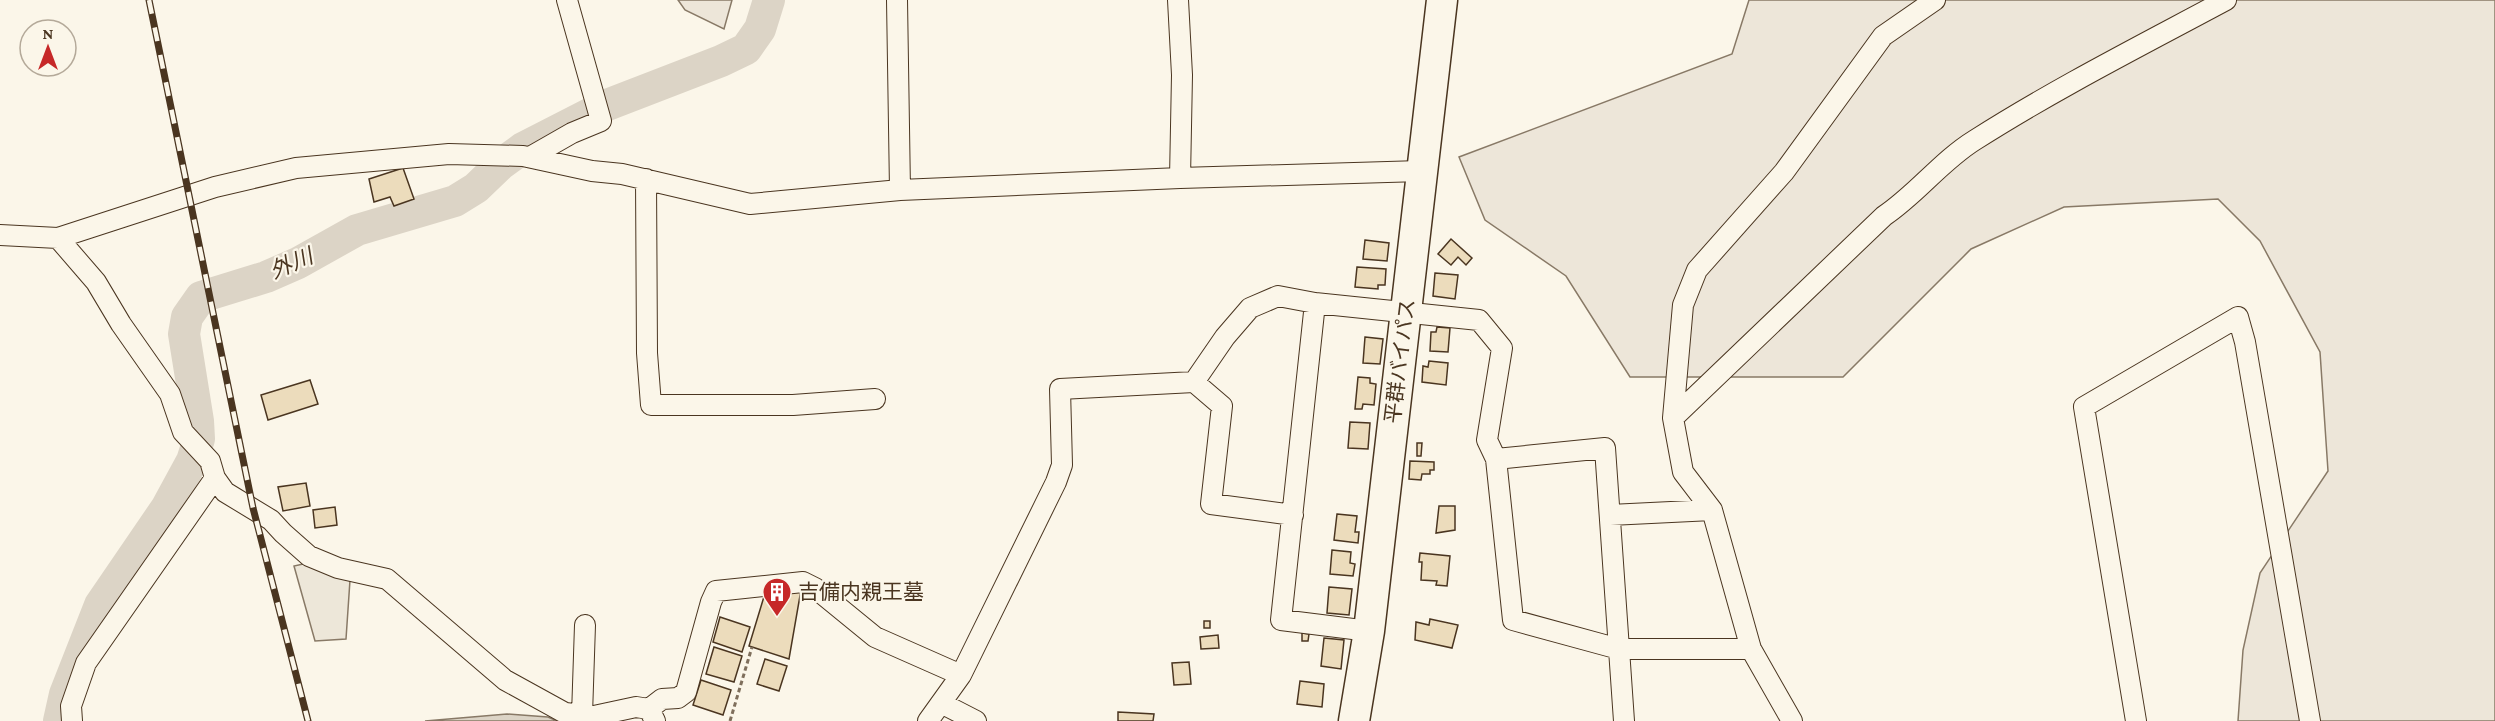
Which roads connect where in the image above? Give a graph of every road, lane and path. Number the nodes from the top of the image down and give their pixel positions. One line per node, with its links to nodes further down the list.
1 (567, 0): 7 (street)
2 (897, 0): 11 (street)
3 (1178, 0): 9 (street)
4 (1442, 0): 8 (highway, 平群バイパス)
5 (1935, 0): 18 (street)
6 (2226, 0): 18 (street)
7 (527, 157): 10 (street); 13 (street)
8 (1421, 171): 9 (street); 15 (highway, 平群バイパス)
9 (1180, 178): 11 (street)
10 (646, 179): 11 (street); 17 (street)
11 (900, 190)
12 (0, 235): 13 (street)
13 (58, 238): 20 (street)
14 (1316, 303): 15 (street); 16 (street); 22 (street)
15 (1405, 313): 19 (street); 25 (highway, 平群バイパス)
16 (1194, 382): 22 (street); 29 (street)
17 (875, 399)
18 (1673, 418): 21 (street)
19 (1496, 459): 23 (street); 27 (street)
20 (213, 470): 31 (street); 33 (street)
21 (1712, 510): 23 (street); 28 (street)
22 (1293, 515): 25 (street)
23 (1610, 515): 27 (street)
24 (585, 625): 31 (street)
25 (1369, 631): 37 (highway, 平群バイパス)
26 (752, 647): 34 (path)
27 (1619, 649): 28 (street); 38 (street)
28 (1751, 649): 39 (street)
29 (961, 675): 30 (street); 32 (street)
30 (941, 703): 35 (street); 36 (street)
31 (582, 715): 32 (street)
32 (652, 715)
33 (72, 721)
34 (730, 721)
35 (928, 721)
36 (976, 721)
37 (1354, 721)
38 (1624, 721)
39 (1792, 721)
40 (2136, 721): 41 (street)
41 (2310, 721)

